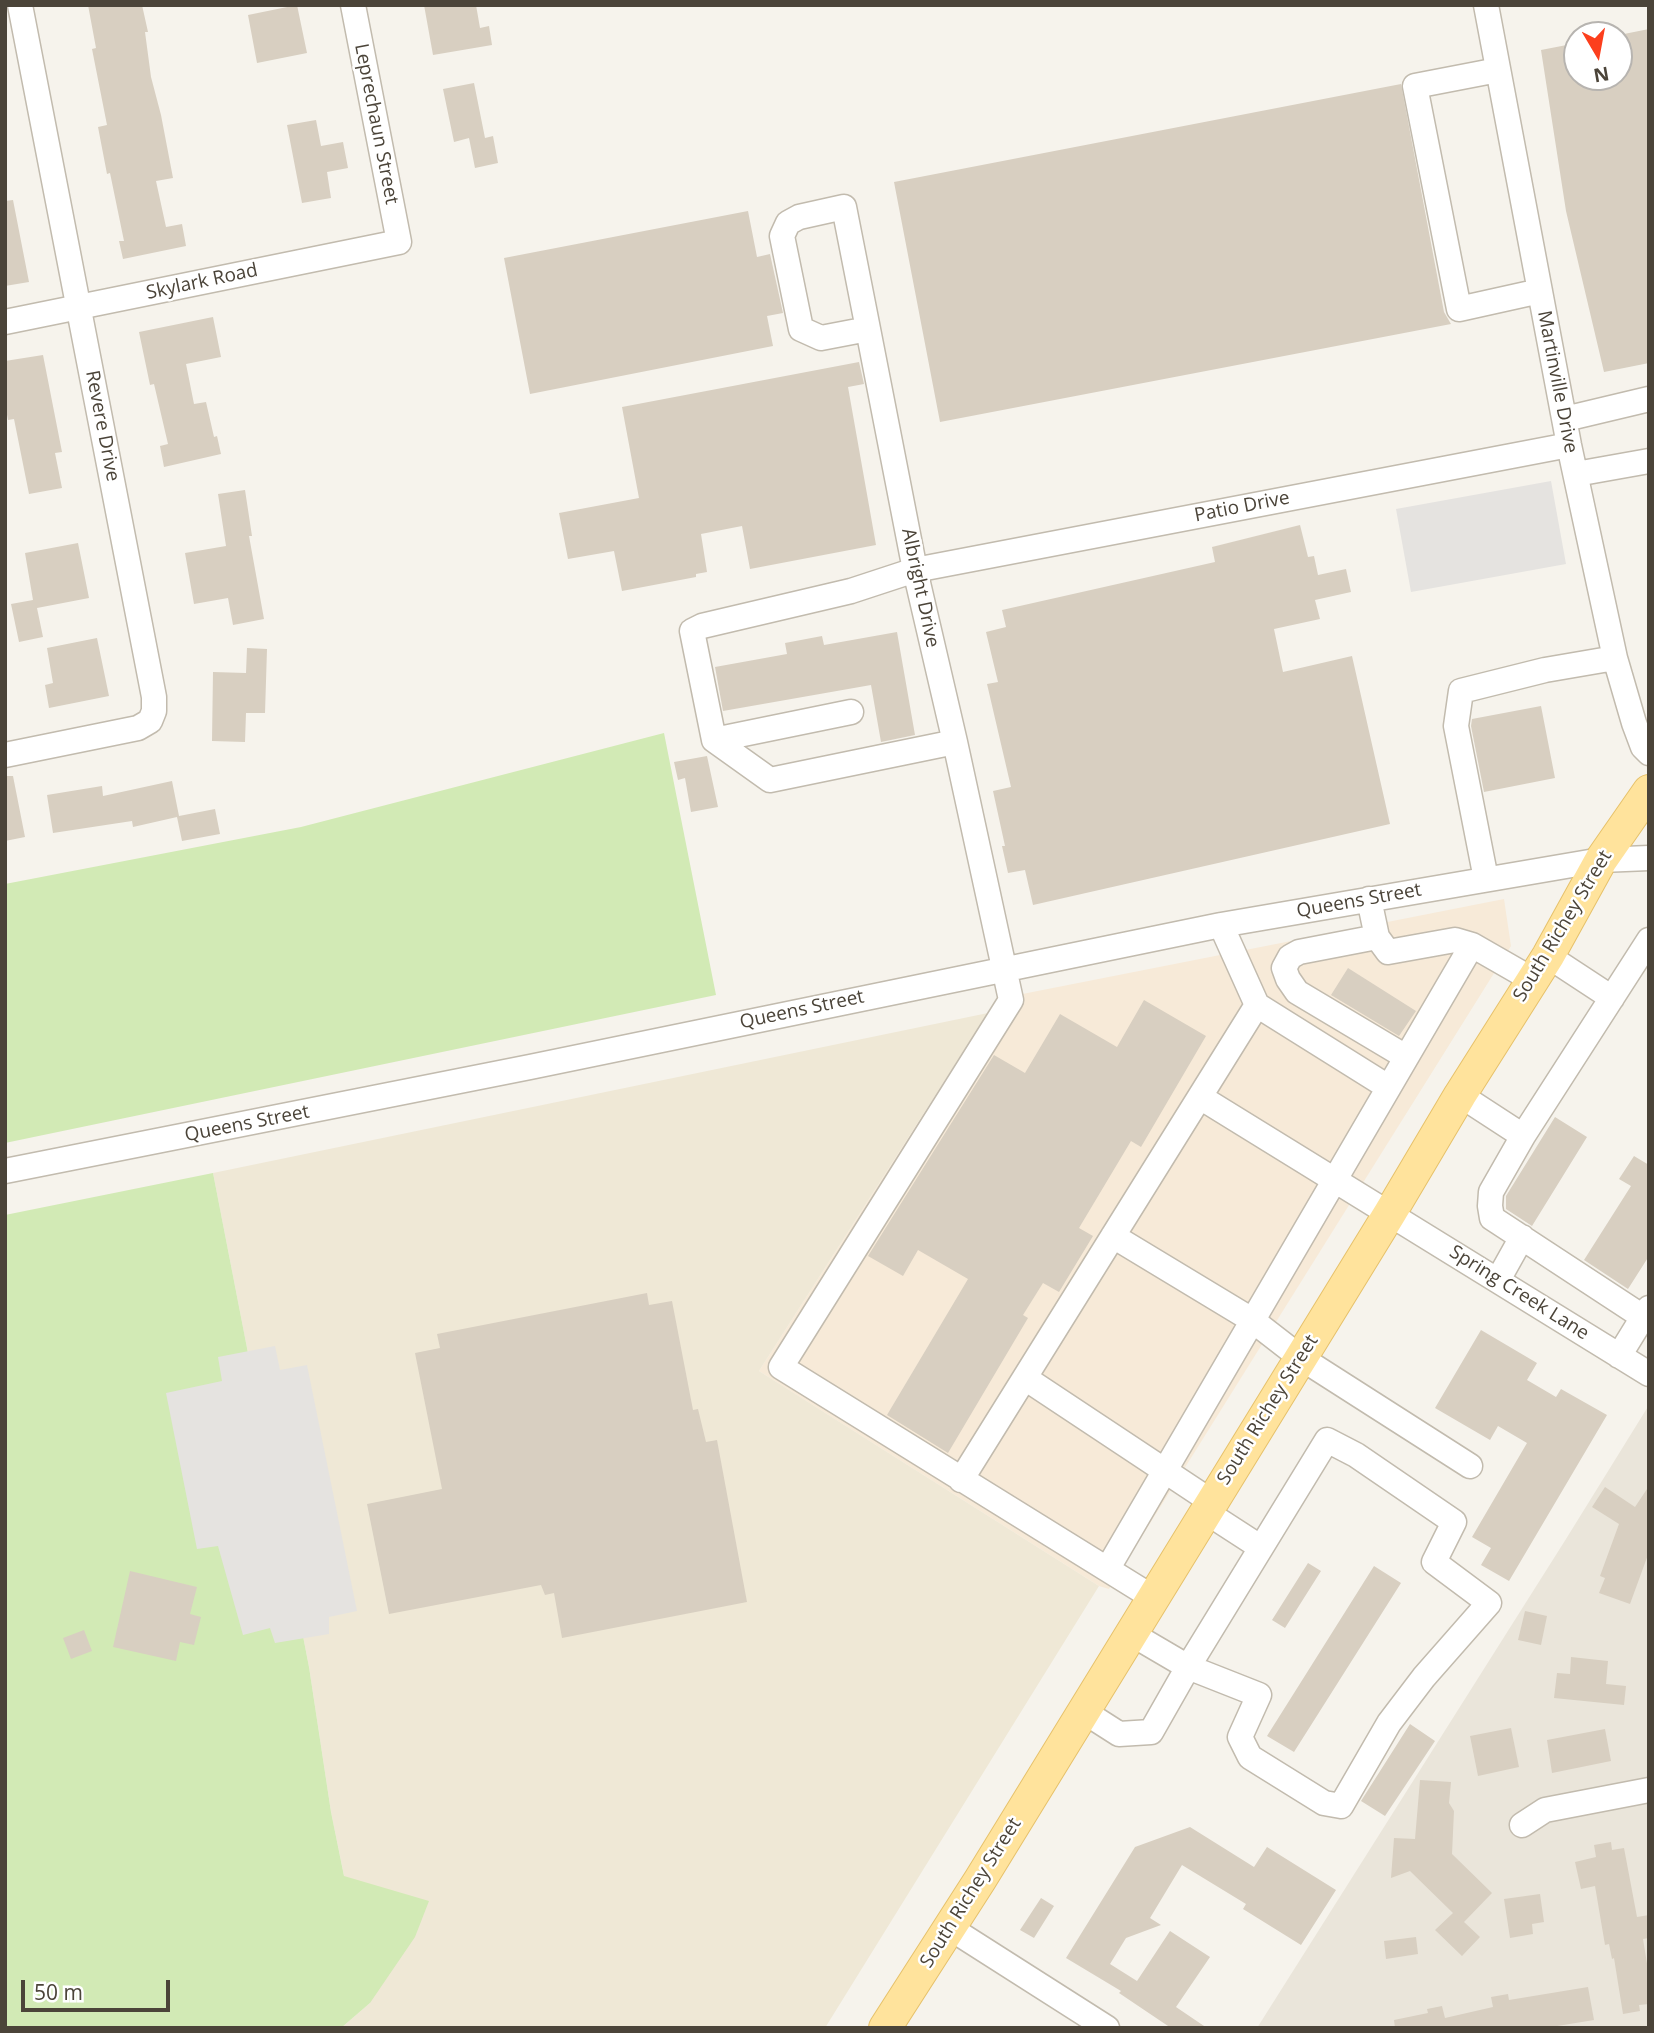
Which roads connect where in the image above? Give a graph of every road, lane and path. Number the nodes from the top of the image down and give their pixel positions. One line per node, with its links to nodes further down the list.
1 (20, 5): 7 (street, Revere Drive)
2 (353, 5): 5 (street, Leprechaun Street)
3 (1486, 5): 4 (street, Martinville Drive)
4 (1498, 70): 6 (street, Martinville Drive); 6 (street)
5 (399, 242): 7 (street, Skylark Road)
6 (1540, 291): 11 (street, Martinville Drive)
7 (80, 307): 8 (street, Skylark Road); 20 (street, Revere Drive)
8 (5, 322)
9 (868, 329): 9 (street, Albright Drive); 15 (street, Albright Drive)
10 (1649, 398): 11 (street)
11 (1565, 419): 12 (street, Martinville Drive)
12 (1569, 445): 14 (street, Martinville Drive); 15 (street, Patio Drive)
13 (1649, 461): 14 (street)
14 (1576, 474): 16 (street, Martinville Drive)
15 (915, 570): 18 (street, Patio Drive); 19 (street, Albright Drive)
16 (1615, 658): 21 (street, Martinville Drive); 25 (street)
17 (851, 712): 18 (street)
18 (714, 740): 19 (street)
19 (955, 742): 31 (street, Albright Drive)
20 (16, 753)
21 (1649, 753)
22 (1649, 791): 24 (main road, South Richey Street)
23 (1649, 858): 24 (street, Queens Street)
24 (1601, 860): 25 (street, Queens Street); 32 (main road, South Richey Street)
25 (1486, 879): 26 (street, Queens Street)
26 (1369, 900): 27 (street, Queens Street); 28 (street)
27 (1222, 925): 31 (street, Queens Street); 34 (street)
28 (1377, 937): 30 (street); 35 (street)
29 (1649, 940): 33 (street)
30 (1472, 945): 32 (street); 35 (street)
31 (1004, 968): 40 (street, Queens Street); 54 (street, Albright Drive)
32 (1540, 968): 33 (street); 37 (main road, South Richey Street)
33 (1612, 998): 39 (street)
34 (1257, 1005): 36 (street); 38 (street)
35 (1406, 1057): 36 (street)
36 (1388, 1087): 41 (street)
37 (1460, 1095): 39 (street); 42 (main road, South Richey Street)
38 (1200, 1097): 41 (street, Spring Creek Lane); 43 (street)
39 (1523, 1136): 44 (street)
40 (5, 1171)
41 (1334, 1181): 42 (street, Spring Creek Lane); 47 (street)
42 (1390, 1213): 45 (street, Spring Creek Lane); 49 (main road, South Richey Street)
43 (1113, 1237): 47 (street); 51 (street)
44 (1522, 1237): 45 (street); 46 (street)
45 (1498, 1280): 48 (street, Spring Creek Lane)
46 (1646, 1312): 48 (street)
47 (1252, 1320): 49 (street); 53 (street)
48 (1619, 1356): 50 (street, Spring Creek Lane)
49 (1301, 1358): 52 (street); 55 (main road, South Richey Street)
50 (1649, 1374)
51 (1025, 1378): 53 (street); 54 (street)
52 (1469, 1466)
53 (1164, 1470): 55 (street); 57 (street)
54 (961, 1480): 57 (street)
55 (1209, 1507): 56 (street); 58 (main road, South Richey Street)
56 (1261, 1547): 60 (street); 60 (street)
57 (1108, 1568): 58 (street)
58 (1152, 1597): 59 (main road, South Richey Street)
59 (1130, 1633): 60 (street); 61 (main road, South Richey Street)
60 (1188, 1667): 61 (street)
61 (1083, 1711): 64 (main road, South Richey Street)
62 (1649, 1790): 63 (street)
63 (1522, 1825)
64 (950, 1928): 65 (main road, South Richey Street); 66 (street)
65 (885, 2028)
66 (1107, 2028)

